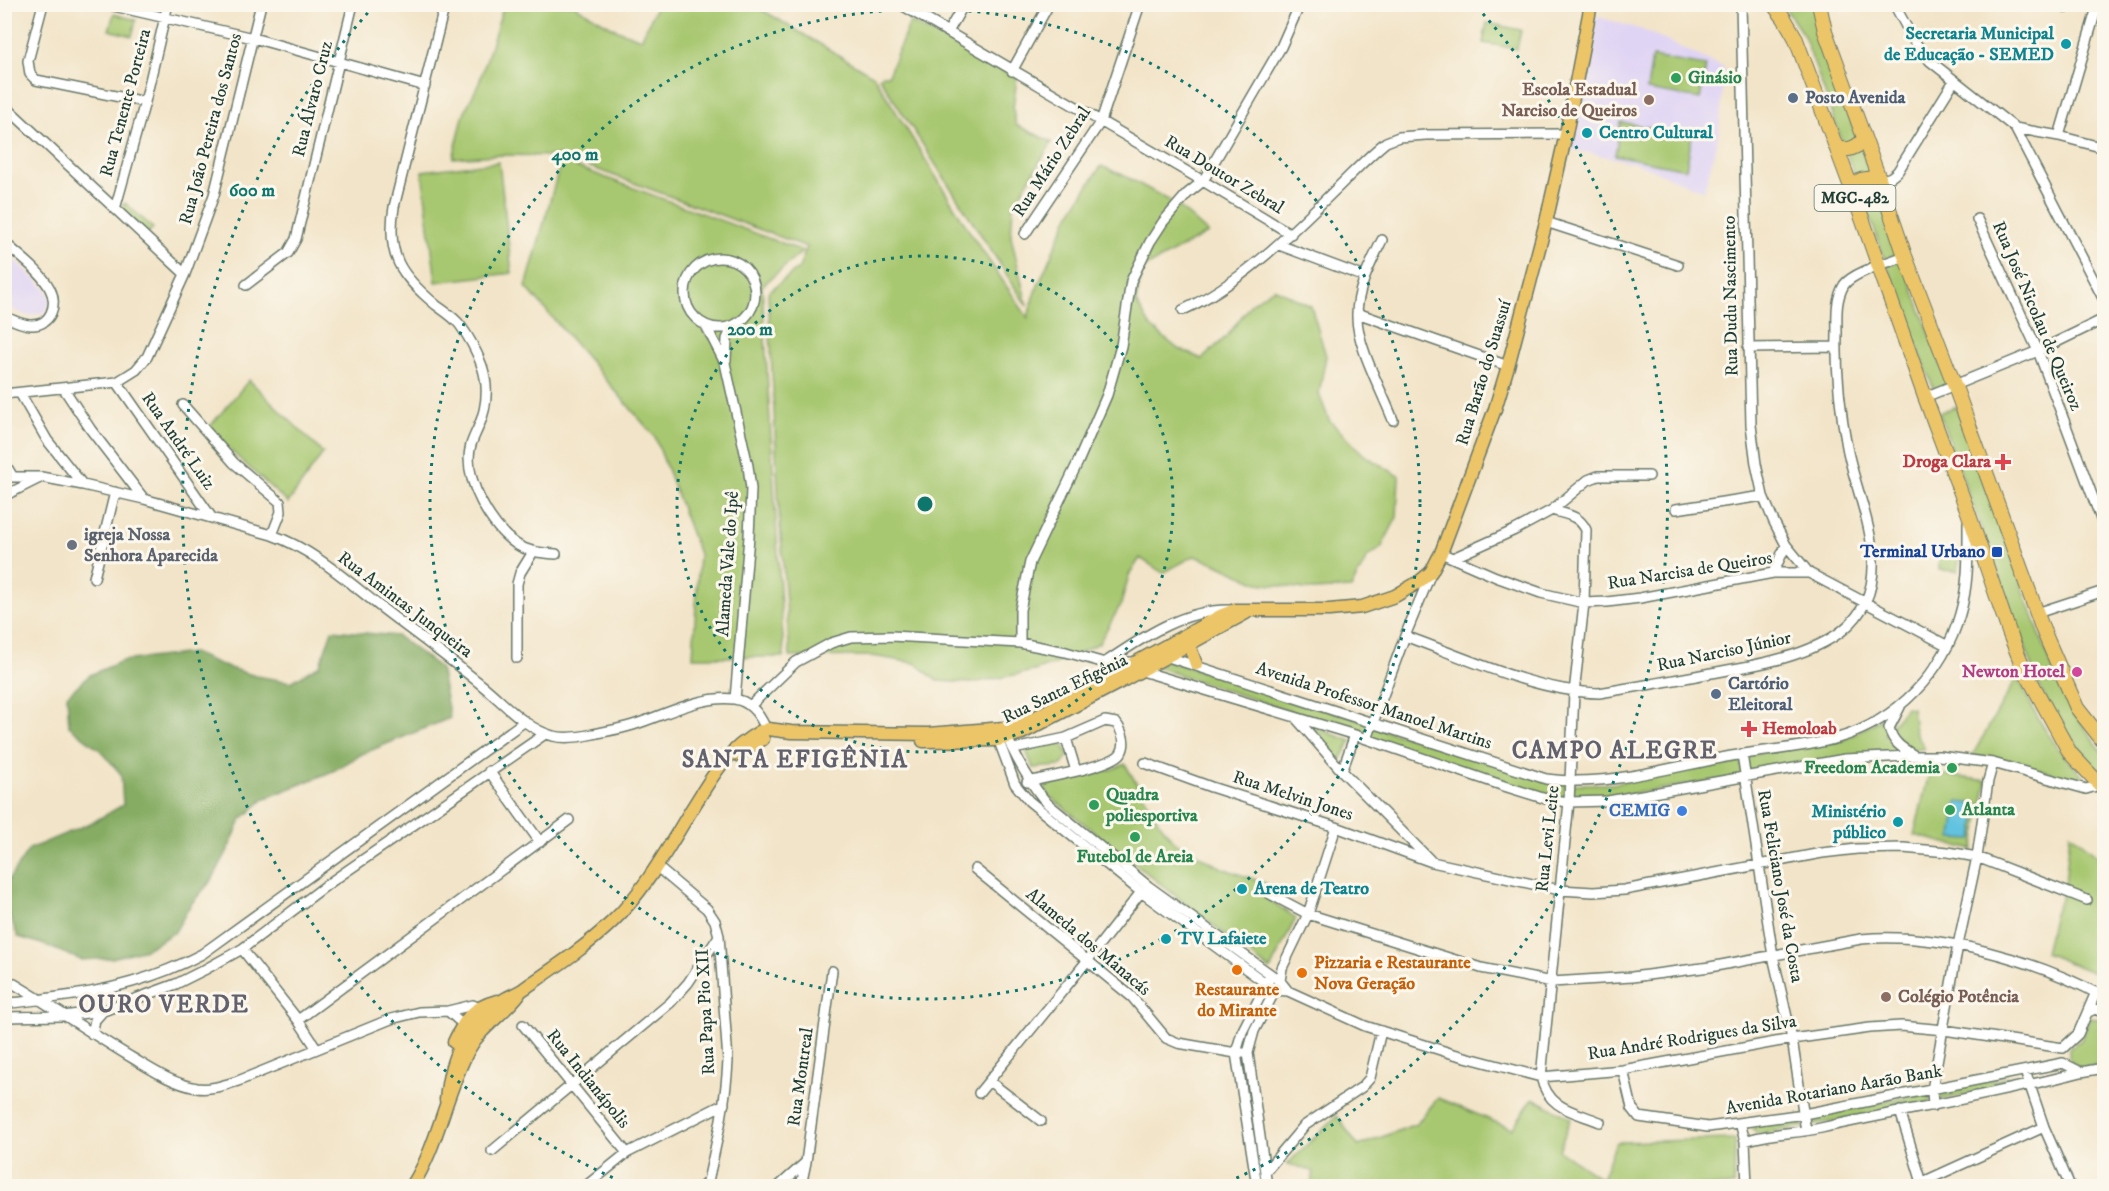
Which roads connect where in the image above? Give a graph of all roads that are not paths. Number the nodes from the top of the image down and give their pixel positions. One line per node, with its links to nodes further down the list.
1 (43, 4): 27 (street)
2 (105, 4): 20 (street)
3 (168, 4): 20 (street, Rua Tenente Porteira)
4 (261, 4): 22 (street, Rua João Pereira dos Santos)
5 (353, 4): 23 (street, Rua Álvaro Cruz)
6 (445, 4): 26 (street)
7 (900, 4): 21 (street, Rua Doutor Zebral)
8 (964, 4): 21 (street)
9 (1049, 4): 24 (street)
10 (1140, 4): 29 (street, Rua Mário Zebral)
11 (1591, 4): 31 (main road, Rua Barão do Suassuí)
12 (1741, 4): 61 (street, Rua Dudu Nascimento)
13 (1773, 4): 34 (highway, MGC-482)
14 (1819, 4): 33 (highway, MGC-482)
15 (1894, 4): 25 (street)
16 (2058, 4): 17 (street)
17 (2076, 4)
18 (2098, 4): 32 (street)
19 (1296, 7): 37 (street)
20 (165, 19): 22 (street); 27 (street, Rua Tenente Porteira)
21 (948, 32): 24 (street, Rua Doutor Zebral)
22 (253, 38): 23 (street); 50 (street, Rua João Pereira dos Santos)
23 (338, 62): 26 (street); 52 (street, Rua Álvaro Cruz)
24 (1012, 71): 29 (street, Rua Doutor Zebral)
25 (1954, 81): 30 (street); 36 (street)
26 (425, 86): 89 (street)
27 (145, 102): 39 (street, Rua Tenente Porteira)
28 (4, 105): 39 (street)
29 (1101, 121): 37 (street, Rua Doutor Zebral); 42 (street, Rua Mário Zebral)
30 (2015, 128): 32 (street); 53 (street)
31 (1566, 134): 41 (main road, Rua Barão do Suassuí); 43 (street, Rua Doutor Zebral)
32 (2059, 136): 35 (street)
33 (1864, 139): 34 (highway); 36 (highway, MGC-482)
34 (1836, 147): 38 (highway, MGC-482)
35 (2104, 148)
36 (1879, 177): 38 (highway); 47 (highway, MGC-482)
37 (1203, 181): 43 (street, Rua Doutor Zebral); 103 (street)
38 (1851, 187): 49 (highway, MGC-482)
39 (115, 209): 50 (street)
40 (1977, 219): 62 (street, Rua José Nicolau de Queiroz)
41 (1546, 222): 48 (street); 64 (main road, Rua Barão do Suassuí)
42 (1025, 234)
43 (1291, 234): 46 (street)
44 (1382, 240): 51 (street)
45 (4, 242): 56 (street)
46 (1279, 244): 51 (street); 54 (street)
47 (1905, 256): 49 (street, Rua Narciso Júnior); 66 (highway, MGC-482)
48 (1678, 266)
49 (1879, 266): 60 (street, Rua Narciso Júnior); 70 (highway, MGC-482)
50 (184, 274): 65 (street, Rua João Pereira dos Santos)
51 (1365, 277): 55 (street)
52 (246, 285)
53 (2104, 300)
54 (1183, 310)
55 (1357, 313): 64 (street); 72 (street)
56 (4, 316)
57 (2104, 319): 62 (street)
58 (706, 326): 59 (street); 59 (street); 63 (street, Alameda Vale do Ipê)
59 (734, 326): 63 (street, Alameda Vale do Ipê)
60 (1836, 347): 61 (street); 98 (street, Rua Narciso Júnior)
61 (1748, 348): 80 (street, Rua Dudu Nascimento)
62 (2038, 351): 66 (street); 86 (street, Rua José Nicolau de Queiroz)
63 (725, 363): 113 (street, Alameda Vale do Ipê)
64 (1508, 366): 91 (main road, Rua Barão do Suassuí)
65 (117, 382): 67 (street); 85 (street, Rua André Luiz)
66 (1954, 384): 70 (street); 101 (highway, MGC-482)
67 (64, 389): 68 (street); 81 (street)
68 (20, 393): 69 (street); 77 (street)
69 (4, 394)
70 (1925, 397): 84 (highway, MGC-482)
71 (183, 405): 87 (street)
72 (1393, 420)
73 (4, 462): 75 (street)
74 (1649, 476): 83 (street)
75 (9, 477): 76 (street, Rua Amintas Junqueira)
76 (41, 477): 77 (street, Rua Amintas Junqueira); 79 (street)
77 (83, 484): 78 (street, Rua Amintas Junqueira)
78 (115, 492): 81 (street, Rua Amintas Junqueira); 95 (street)
79 (4, 496)
80 (1763, 496): 82 (street); 88 (street, Rua Dudu Nascimento)
81 (144, 499): 85 (street, Rua Amintas Junqueira)
82 (1676, 508)
83 (1552, 510): 91 (street); 97 (street, Rua Levi Leite)
84 (1968, 512): 105 (street, Avenida Professor Manoel Martins); 139 (highway, MGC-482)
85 (212, 518): 87 (street, Rua Amintas Junqueira)
86 (2104, 526)
87 (272, 535): 117 (street, Rua Amintas Junqueira)
88 (1786, 545): 93 (street); 94 (street, Rua Dudu Nascimento)
89 (533, 552): 90 (street); 108 (street)
90 (556, 554)
91 (1447, 555): 92 (main road, Rua Barão do Suassuí); 97 (street, Rua Narcisa de Queiros)
92 (1431, 572): 100 (main road, Rua Santa Efigênia); 102 (street, Rua Barão do Suassuí)
93 (1773, 573): 94 (street, Rua Narcisa de Queiros); 97 (street, Rua Narcisa de Queiros)
94 (1809, 573): 98 (street)
95 (94, 578)
96 (2104, 591): 101 (street)
97 (1584, 603): 112 (street, Rua Levi Leite)
98 (1866, 603): 105 (street); 112 (street, Rua Narciso Júnior)
99 (1235, 610): 100 (main road, Rua Santa Efigênia); 106 (main road, Rua Santa Efigênia); 109 (street)
100 (1252, 610): 104 (main road, Rua Santa Efigênia)
101 (2037, 613): 125 (highway, MGC-482)
102 (1405, 636): 112 (street, Rua Narciso Júnior); 118 (street, Rua Barão do Suassuí)
103 (1020, 643): 109 (street, Avenida Professor Manoel Martins); 115 (street, Avenida Professor Manoel Martins)
104 (1189, 645): 107 (main road, Rua Santa Efigênia); 110 (main road)
105 (1948, 646): 114 (street, Avenida Professor Manoel Martins)
106 (1154, 652): 107 (street, Avenida Professor Manoel Martins); 111 (main road, Rua Santa Efigênia)
107 (1166, 656): 110 (street, Avenida Professor Manoel Martins); 111 (main road, Rua Santa Efigênia)
108 (517, 658)
109 (1105, 663): 111 (street, Avenida Professor Manoel Martins)
110 (1196, 664): 118 (street, Avenida Professor Manoel Martins)
111 (1138, 667): 116 (street, Avenida Professor Manoel Martins); 122 (main road, Rua Santa Efigênia)
112 (1574, 693): 137 (street, Rua Levi Leite)
113 (735, 699): 115 (street); 120 (street, Rua Amintas Junqueira)
114 (1901, 705): 127 (street, Avenida Professor Manoel Martins); 128 (street)
115 (750, 706): 119 (street)
116 (1295, 717): 121 (street, Avenida Professor Manoel Martins); 134 (street, Rua Melvin Jones)
117 (525, 721): 120 (street, Rua Amintas Junqueira); 126 (street)
118 (1372, 723): 124 (street, Rua Barão do Suassuí); 137 (street, Avenida Professor Manoel Martins)
119 (765, 731): 122 (main road, Rua Santa Efigênia); 147 (main road)
120 (545, 734): 129 (street)
121 (1355, 735): 124 (street, Avenida Professor Manoel Martins); 134 (street)
122 (1004, 737): 123 (street); 136 (street, Rua André Rodrigues da Silva); 138 (street, Rua André Rodrigues da Silva)
123 (1066, 738): 133 (street); 133 (street)
124 (1367, 739): 140 (street, Avenida Professor Manoel Martins)
125 (2104, 742)
126 (493, 744): 129 (street); 149 (street)
127 (1742, 754): 135 (street, Rua Feliciano José da Costa); 137 (street, Avenida Professor Manoel Martins)
128 (1915, 756): 131 (street, Avenida Professor Manoel Martins); 135 (street, Avenida Professor Manoel Martins)
129 (505, 760): 132 (street)
130 (1145, 763): 142 (street, Rua Melvin Jones)
131 (1993, 763): 139 (street, Avenida Professor Manoel Martins); 144 (street)
132 (489, 771): 143 (street); 150 (street)
133 (1076, 771): 136 (street)
134 (1342, 771): 145 (street, Rua Melvin Jones)
135 (1745, 777): 140 (street, Avenida Professor Manoel Martins); 146 (street, Rua Feliciano José da Costa)
136 (1030, 781): 138 (street); 164 (street, Rua André Rodrigues da Silva)
137 (1570, 782): 140 (street, Rua Levi Leite)
138 (1015, 784): 152 (street, Rua André Rodrigues da Silva)
139 (2103, 785)
140 (1569, 802): 151 (street, Rua Levi Leite)
141 (569, 820): 143 (street)
142 (1336, 827): 145 (street, Rua Melvin Jones); 155 (street)
143 (540, 842): 176 (street)
144 (1977, 857): 146 (street, Rua Melvin Jones); 154 (street, Rua Melvin Jones); 157 (street)
145 (1432, 861): 151 (street, Rua Melvin Jones)
146 (1758, 865): 151 (street, Rua Melvin Jones); 159 (street, Rua Feliciano José da Costa)
147 (656, 866): 156 (street, Rua Papa Pio XII); 165 (main road)
148 (975, 869): 160 (street, Alameda dos Manacás)
149 (318, 871): 150 (street); 167 (street)
150 (328, 884): 158 (street)
151 (1560, 890): 163 (street, Rua Levi Leite)
152 (1142, 891): 160 (street); 164 (street, Rua André Rodrigues da Silva)
153 (1270, 894): 155 (street)
154 (2087, 900)
155 (1308, 914): 163 (street); 164 (street)
156 (719, 936): 194 (street); 199 (street, Rua Papa Pio XII)
157 (1958, 945): 159 (street); 166 (street); 179 (street)
158 (242, 949): 169 (street); 176 (street)
159 (1773, 956): 163 (street); 182 (street, Rua Feliciano José da Costa)
160 (1087, 961): 185 (street, Alameda dos Manacás); 193 (street)
161 (832, 971): 211 (street, Rua Montreal)
162 (4, 978): 167 (street)
163 (1552, 982): 192 (street, Rua Levi Leite)
164 (1273, 983): 180 (street, Rua André Rodrigues da Silva); 185 (street); 186 (street)
165 (522, 990): 173 (main road); 173 (main road)
166 (2100, 994): 171 (street)
167 (40, 999): 168 (street); 174 (street)
168 (4, 1003)
169 (103, 1011): 174 (street); 181 (street)
170 (448, 1011): 173 (street); 178 (street); 184 (street)
171 (2088, 1012): 172 (street); 183 (street)
172 (2104, 1013)
173 (485, 1014): 178 (main road); 178 (main road)
174 (63, 1016): 175 (street); 181 (street)
175 (4, 1017)
176 (298, 1020): 184 (street)
177 (523, 1025): 194 (street, Rua Indianápolis)
178 (470, 1030): 198 (main road); 198 (main road)
179 (1944, 1030): 182 (street, Rua André Rodrigues da Silva); 183 (street, Rua André Rodrigues da Silva); 196 (street)
180 (1382, 1031): 192 (street, Rua André Rodrigues da Silva); 212 (street)
181 (92, 1034): 184 (street)
182 (1791, 1039): 189 (street, Rua André Rodrigues da Silva); 202 (street, Rua Feliciano José da Costa)
183 (2063, 1048): 187 (street)
184 (317, 1049)
185 (1236, 1053): 186 (street, Alameda dos Manacás); 219 (street)
186 (1248, 1053): 212 (street)
187 (2063, 1063): 190 (street, Avenida Rotariano Aarão Bank); 191 (street)
188 (2104, 1068): 191 (street, Avenida Rotariano Aarão Bank)
189 (1623, 1070): 192 (street, Rua André Rodrigues da Silva); 205 (street, Avenida Rotariano Aarão Bank)
190 (2025, 1071): 195 (street); 196 (street, Avenida Rotariano Aarão Bank)
191 (2081, 1072): 195 (street, Avenida Rotariano Aarão Bank)
192 (1540, 1077): 204 (street)
193 (989, 1081): 197 (street); 203 (street)
194 (572, 1085): 209 (street); 210 (street, Rua Indianápolis)
195 (2029, 1086): 200 (street, Avenida Rotariano Aarão Bank); 206 (street)
196 (1932, 1090): 200 (street); 202 (street, Avenida Rotariano Aarão Bank)
197 (979, 1093)
198 (446, 1100): 215 (main road)
199 (724, 1104): 210 (street); 213 (street, Rua Papa Pio XII)
200 (1933, 1106): 201 (street, Avenida Rotariano Aarão Bank)
201 (1900, 1111): 207 (street, Avenida Rotariano Aarão Bank); 214 (street)
202 (1804, 1114): 205 (street, Avenida Rotariano Aarão Bank); 207 (street, Rua Feliciano José da Costa)
203 (1041, 1121)
204 (1600, 1122)
205 (1740, 1123): 208 (street)
206 (2043, 1126): 214 (street); 222 (street)
207 (1806, 1131): 208 (street, Avenida Rotariano Aarão Bank)
208 (1745, 1141): 221 (street)
209 (492, 1152)
210 (627, 1153): 216 (street)
211 (806, 1162): 217 (street); 218 (street, Rua Montreal)
212 (1265, 1172): 220 (street)
213 (707, 1185)
214 (1920, 1185)
215 (412, 1186)
216 (586, 1186)
217 (779, 1186)
218 (801, 1186)
219 (1257, 1186)
220 (1267, 1186)
221 (1747, 1186)
222 (2070, 1186)

